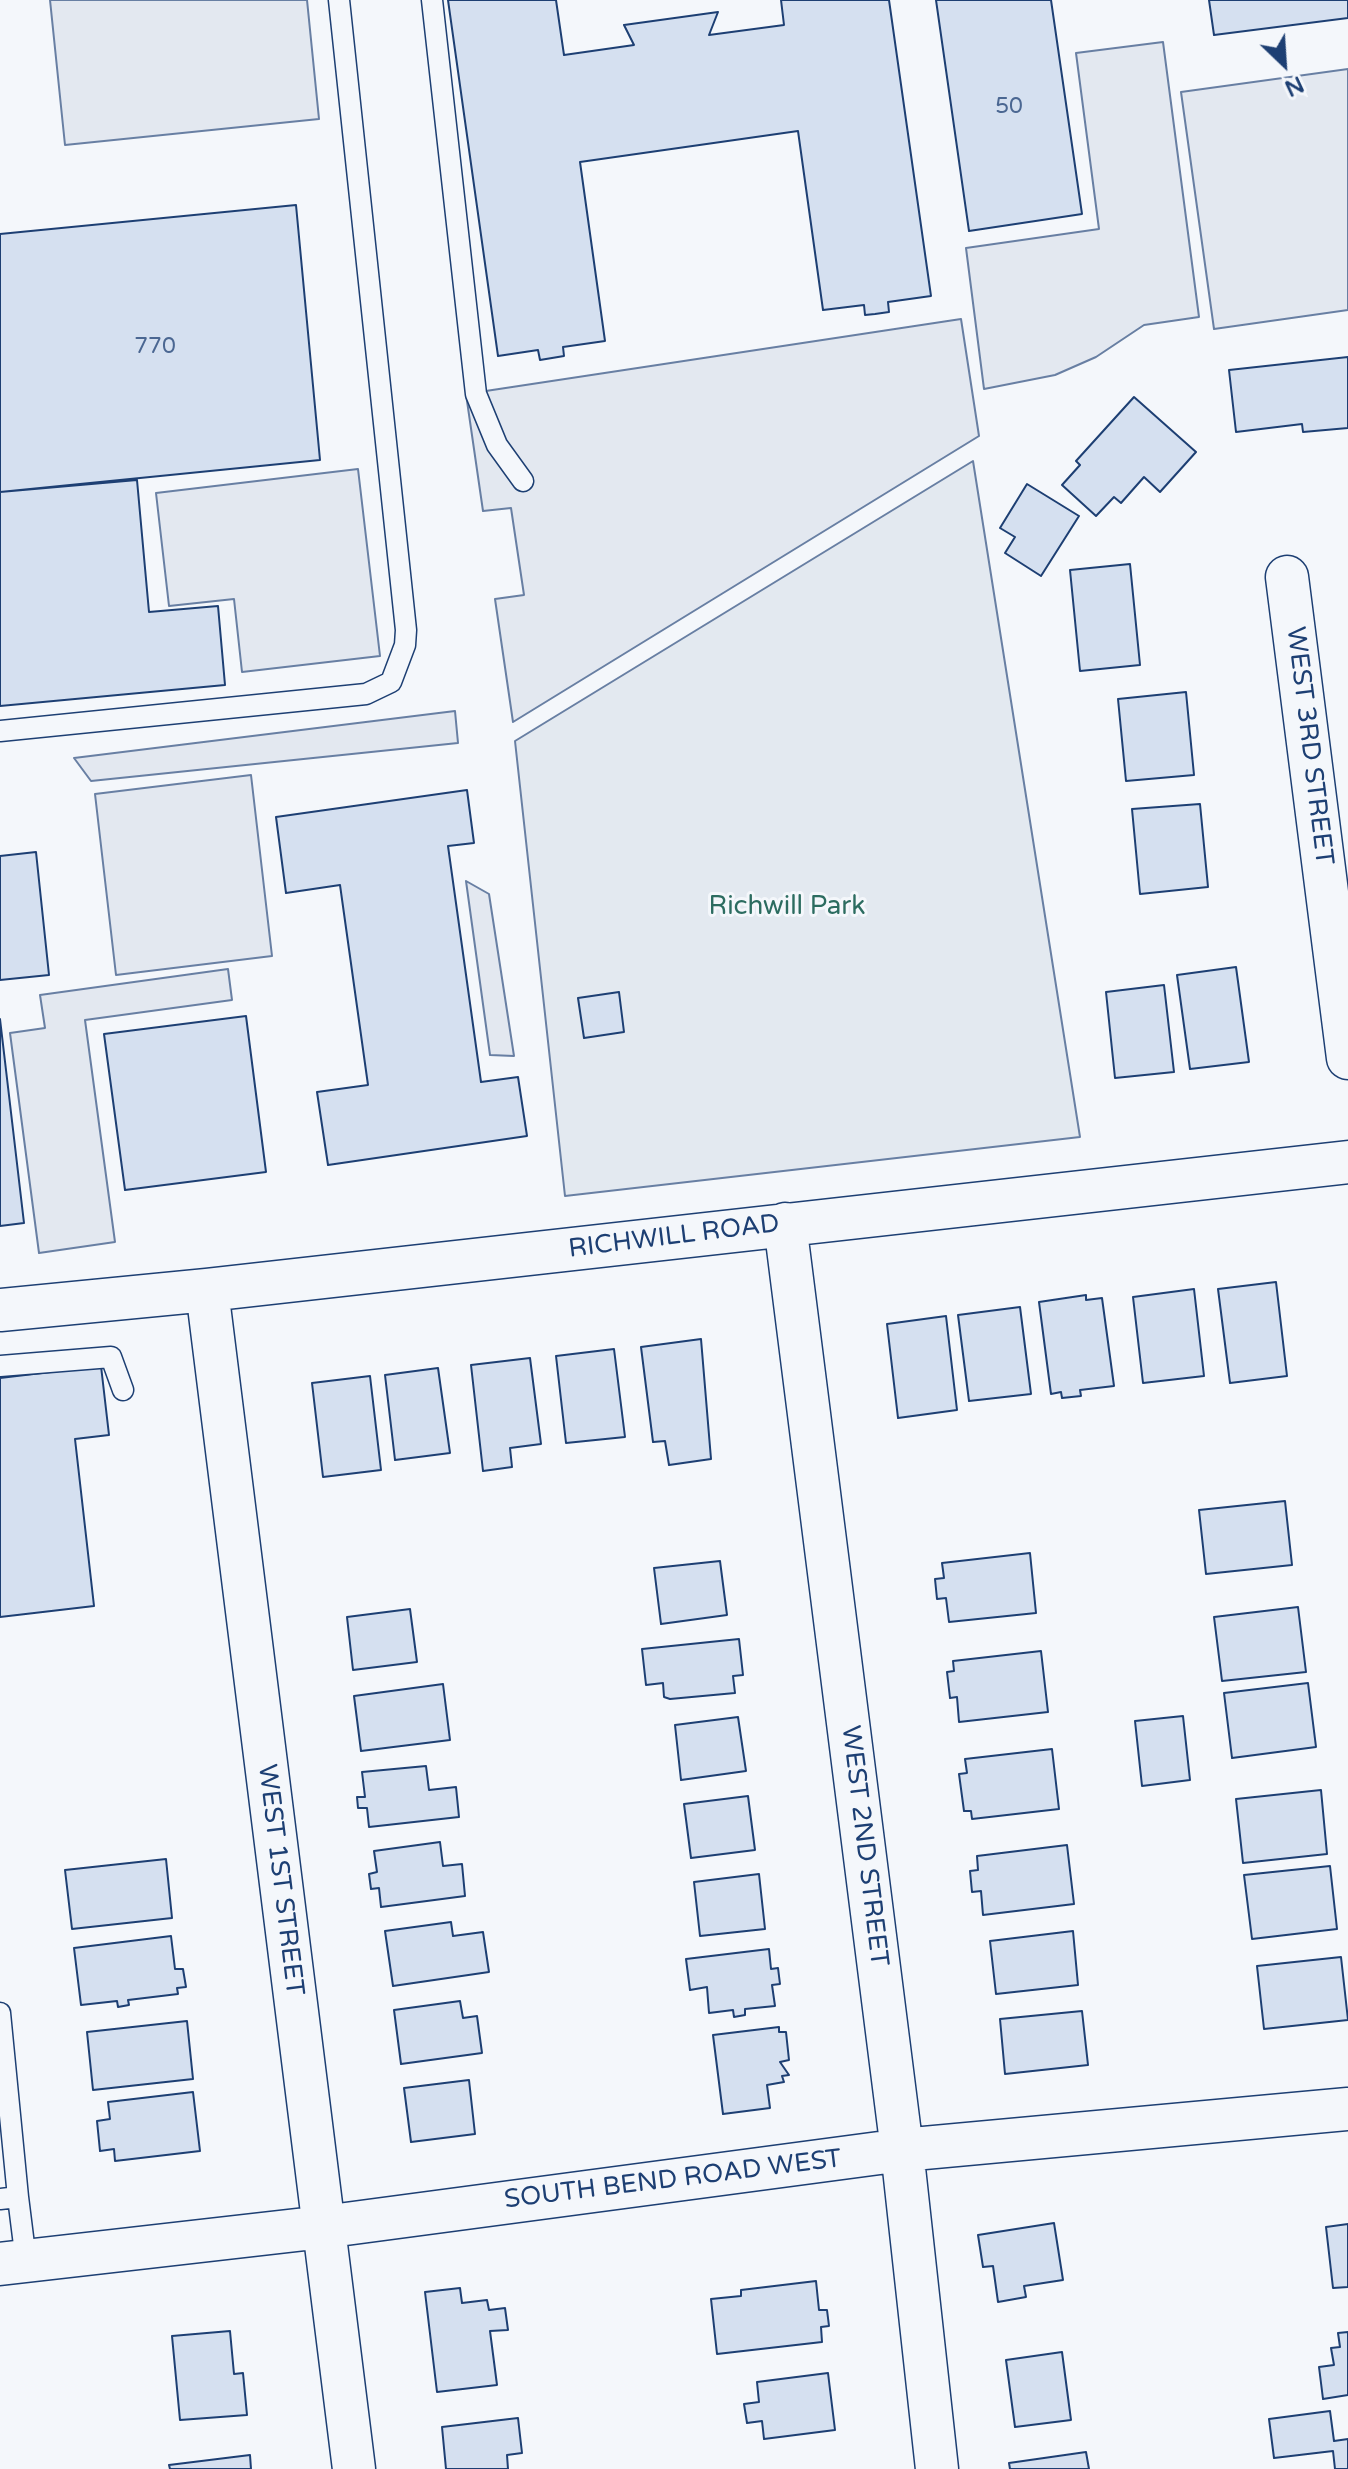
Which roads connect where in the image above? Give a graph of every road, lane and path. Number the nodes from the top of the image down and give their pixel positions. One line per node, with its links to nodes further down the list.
1 (339, 0): 5 (lane)
2 (432, 0): 3 (lane)
3 (523, 481)
4 (1287, 577): 6 (street, WEST 3RD STREET)
5 (0, 731)
6 (1348, 1058)
7 (1348, 1162): 8 (street, RICHWILL ROAD)
8 (785, 1224): 9 (street, RICHWILL ROAD); 15 (street, WEST 2ND STREET)
9 (207, 1290): 10 (street, RICHWILL ROAD); 17 (street, WEST 1ST STREET)
10 (0, 1310)
11 (0, 1366): 12 (lane)
12 (123, 1390)
13 (0, 2013): 16 (lane)
14 (1348, 2109): 15 (street, SOUTH BEND ROAD WEST)
15 (902, 2150): 17 (street, SOUTH BEND ROAD WEST); 20 (street, WEST 2ND STREET)
16 (9, 2198): 18 (lane)
17 (323, 2227): 18 (street, SOUTH BEND ROAD WEST); 19 (street, WEST 1ST STREET)
18 (13, 2262)
19 (354, 2469)
20 (937, 2469)

